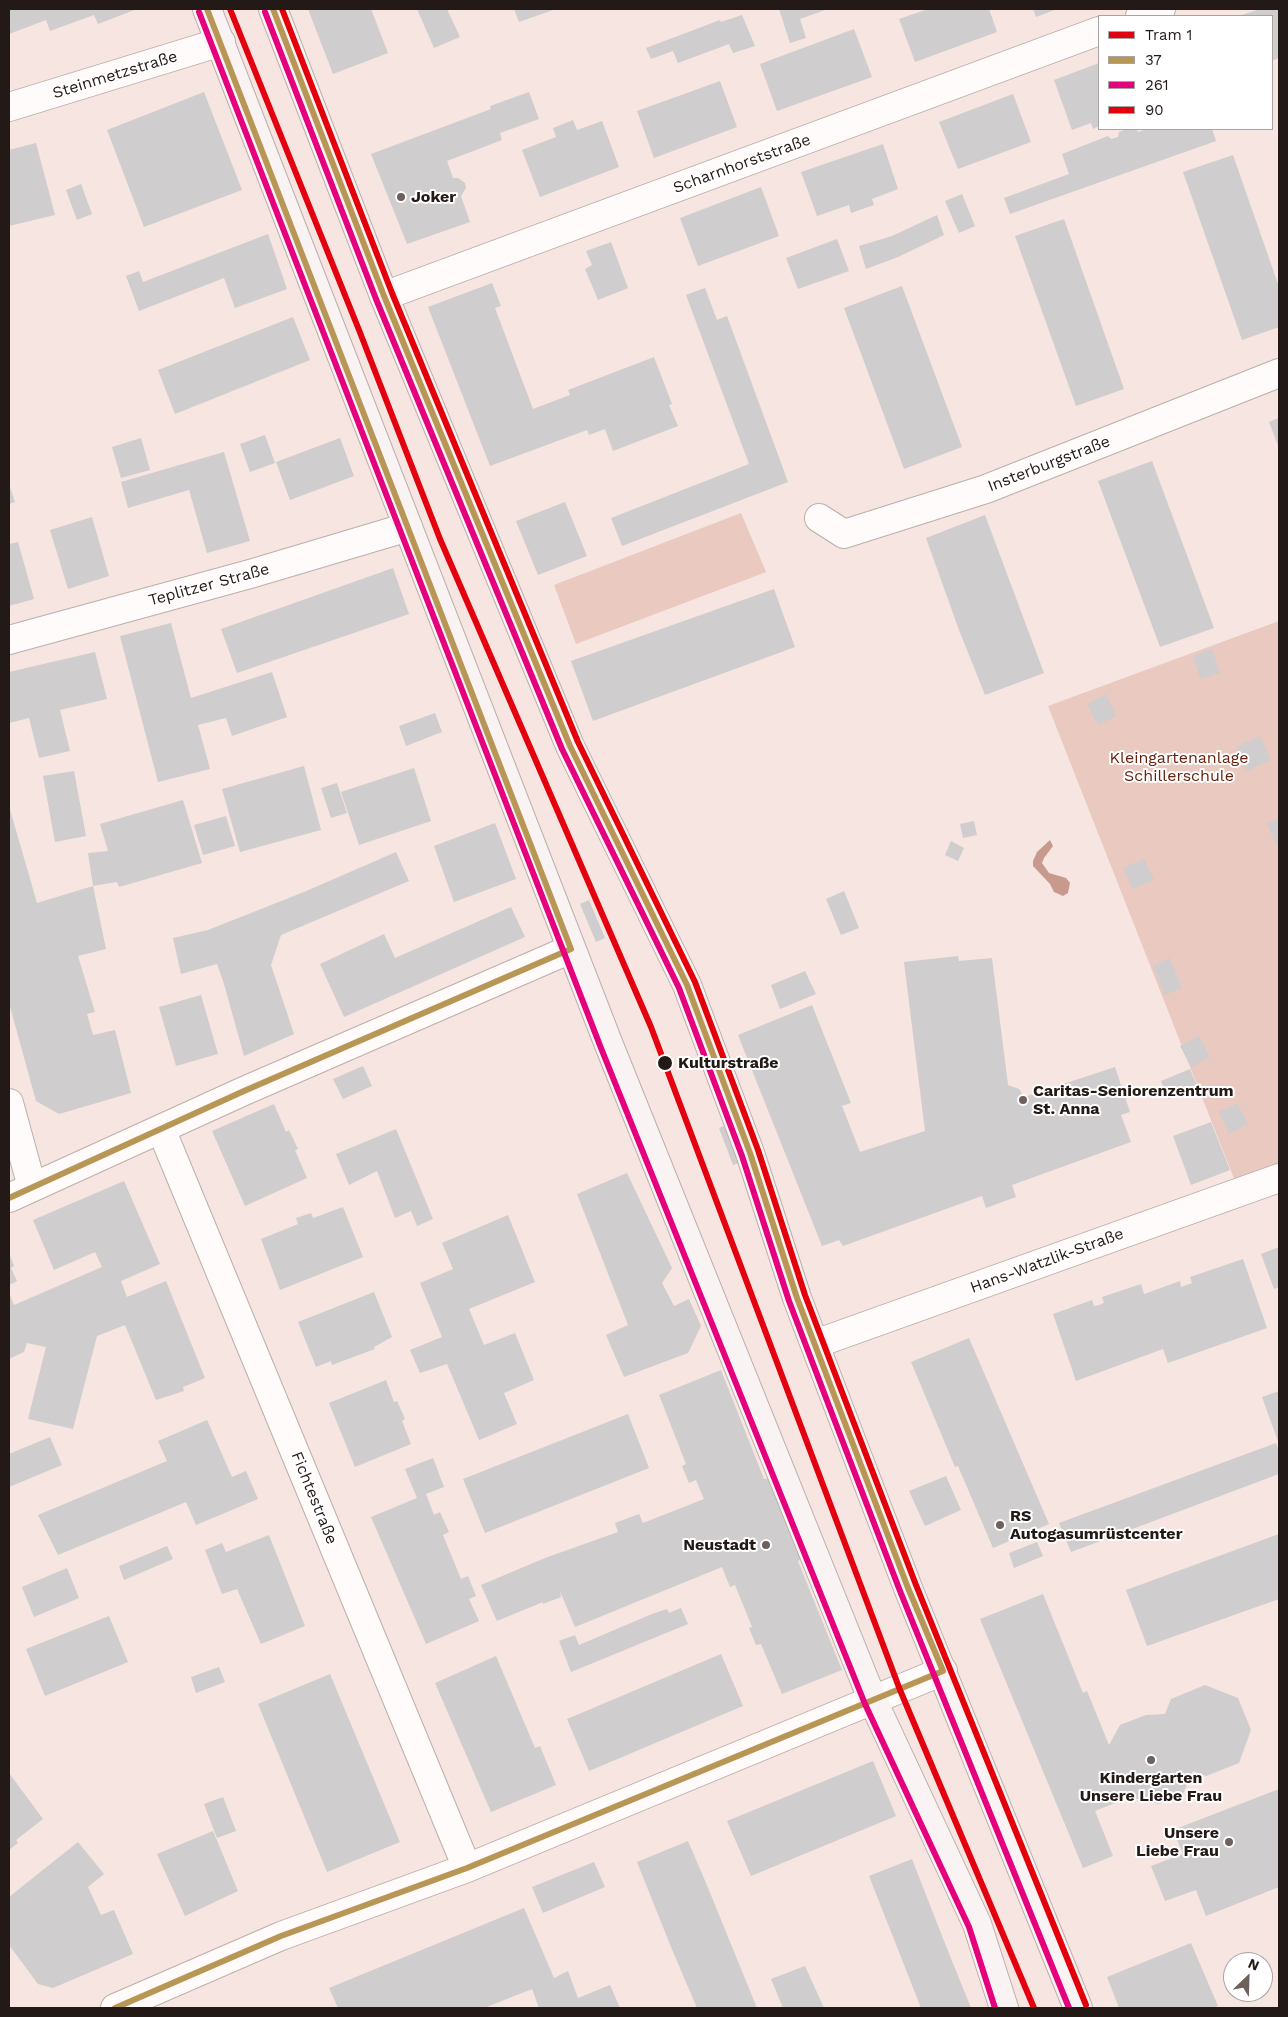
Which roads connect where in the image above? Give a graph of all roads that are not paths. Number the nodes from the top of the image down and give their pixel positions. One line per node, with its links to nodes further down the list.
1 (207, 9): 6 (street)
2 (273, 9): 8 (street)
3 (1161, 9): 4 (street)
4 (1143, 15)
5 (1098, 31): 8 (street, Scharnhorststraße)
6 (220, 42): 7 (street, Steinmetzstraße); 11 (street)
7 (9, 107)
8 (384, 296): 18 (street)
9 (1279, 374): 10 (street, Insterburgstraße)
10 (819, 518)
11 (408, 527): 12 (street, Teplitzer Straße); 13 (street)
12 (9, 640)
13 (571, 949): 15 (street); 20 (street)
14 (9, 1104): 17 (street)
15 (160, 1129): 17 (street); 21 (street, Fichtestraße)
16 (1279, 1178): 18 (street, Hans-Watzlik-Straße)
17 (21, 1192)
18 (815, 1344): 19 (street)
19 (943, 1671): 20 (street); 24 (street)
20 (874, 1701): 21 (street); 23 (street)
21 (467, 1868): 22 (street)
22 (115, 2008)
23 (1004, 2008)
24 (1078, 2008)

